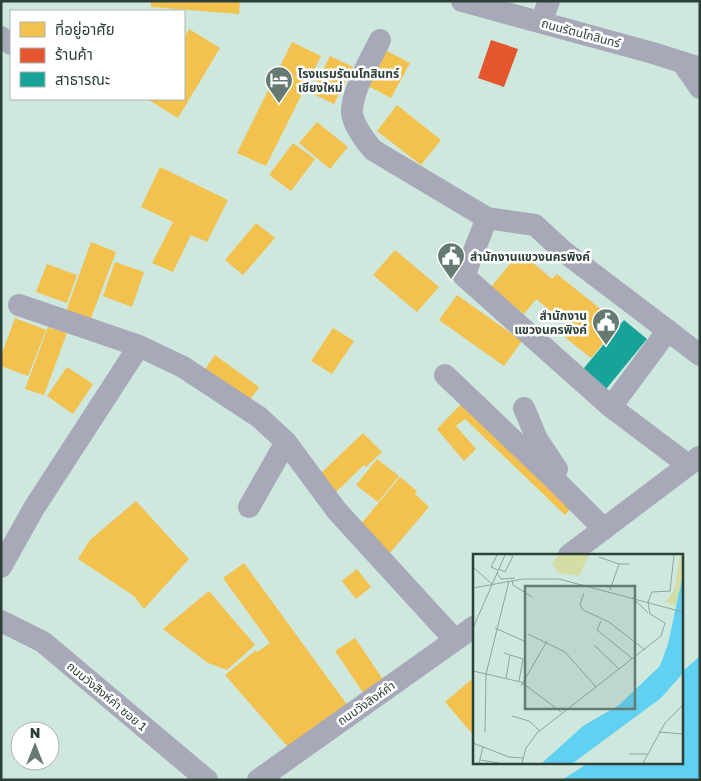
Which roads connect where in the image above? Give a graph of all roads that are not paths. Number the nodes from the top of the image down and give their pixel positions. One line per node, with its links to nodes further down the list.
1 (462, 1): 3 (street, ถนนรัตนโกสินทร์)
2 (549, 1): 3 (street)
3 (541, 22): 5 (street, ถนนรัตนโกสินทร์)
4 (380, 40): 7 (street)
5 (691, 65): 6 (street)
6 (700, 88)
7 (487, 218): 9 (street); 13 (street)
8 (19, 305): 10 (street)
9 (668, 330): 11 (street); 13 (street)
10 (139, 346): 15 (street); 20 (street)
11 (700, 355)
12 (445, 375): 18 (street)
13 (611, 407): 16 (street)
14 (524, 408): 18 (street)
15 (286, 442): 17 (street); 23 (street)
16 (694, 460): 18 (street)
17 (249, 507)
18 (605, 527): 19 (street)
19 (570, 554)
20 (1, 567)
21 (1, 621): 24 (street, ถนนวังสิงห์คำ ซอย 1)
22 (473, 627): 23 (street, ถนนวังสิงห์คำ)
23 (455, 640): 25 (street, ถนนวังสิงห์คำ)
24 (207, 780)
25 (258, 780)

